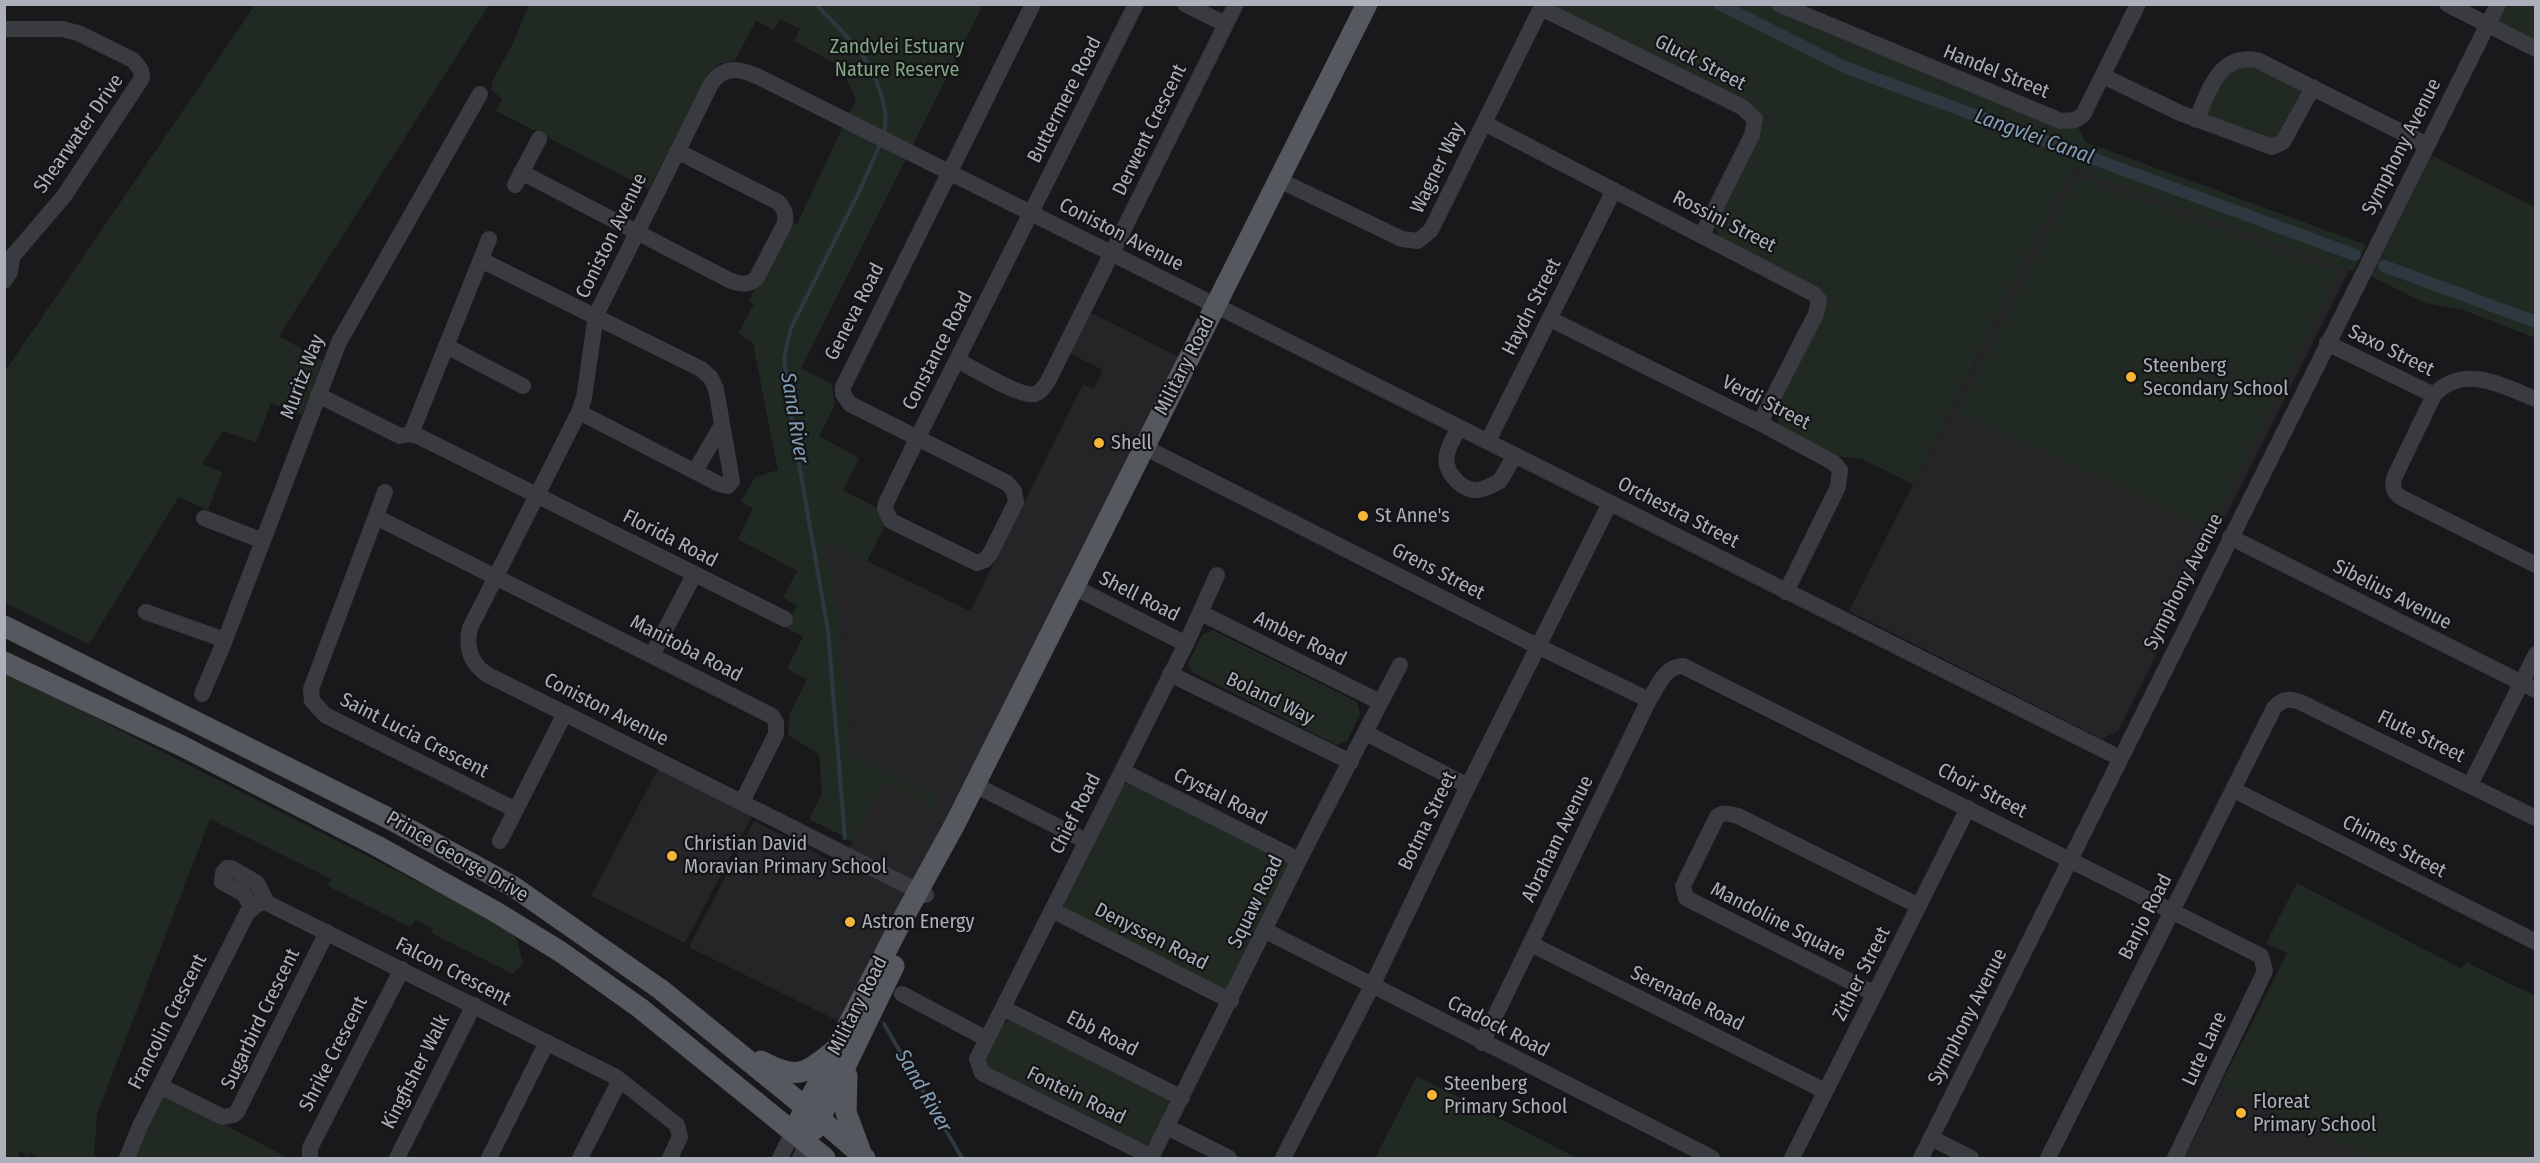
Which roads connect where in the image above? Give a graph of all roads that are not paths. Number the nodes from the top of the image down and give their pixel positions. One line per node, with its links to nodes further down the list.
1 (1033, 4): 23 (street)
2 (1136, 4): 26 (street, Buttermere Road)
3 (1185, 4): 11 (street)
4 (1236, 4): 11 (street, Derwent Crescent)
5 (1367, 4): 24 (main road, Military Road)
6 (1779, 4): 15 (street, Handel Street)
7 (2447, 4): 12 (street)
8 (2498, 4): 12 (street, Symphony Avenue)
9 (2135, 5): 15 (street, Handel Street)
10 (1542, 6): 19 (street, Wagner Way); 28 (street, Gluck Street)
11 (1225, 24): 31 (street, Derwent Crescent)
12 (2488, 25): 14 (street); 21 (street, Symphony Avenue)
13 (4, 29): 30 (street, Shearwater Drive)
14 (2535, 49)
15 (2103, 76): 18 (street)
16 (2313, 87): 18 (street); 18 (street); 21 (street)
17 (480, 94): 41 (street, Muritz Way)
18 (2196, 120)
19 (1484, 123): 24 (street, Wagner Way); 25 (street, Rossini Street)
20 (538, 139): 27 (street)
21 (2427, 145): 37 (street, Symphony Avenue)
22 (677, 151): 23 (street, Coniston Avenue); 27 (street, Coniston Avenue); 27 (street)
23 (948, 172): 26 (street, Coniston Avenue); 49 (street, Geneva Road)
24 (1279, 180): 34 (main road, Military Road)
25 (1614, 190): 28 (street, Rossini Street); 36 (street, Haydn Street)
26 (1031, 214): 31 (street, Coniston Avenue); 39 (street, Constance Road)
27 (636, 233): 35 (street, Coniston Avenue)
28 (1702, 235): 45 (street, Rossini Street)
29 (489, 239): 32 (street)
30 (8, 254): 33 (street, Shearwater Drive)
31 (1112, 254): 34 (street, Coniston Avenue); 39 (street, Derwent Crescent)
32 (480, 260): 35 (street); 38 (street)
33 (4, 281)
34 (1216, 306): 47 (street, Orchestra Street); 51 (main road, Military Road)
35 (596, 315): 44 (street, Coniston Avenue); 46 (street)
36 (1550, 319): 45 (street, Verdi Street); 50 (street, Haydn Street)
37 (2327, 344): 42 (street, Saxo Street); 60 (street, Symphony Avenue)
38 (446, 346): 40 (street); 48 (street)
39 (957, 360): 49 (street, Constance Road)
40 (523, 386)
41 (318, 395): 48 (street, Florida Road); 61 (street, Muritz Way)
42 (2433, 395): 43 (street, Saxo Street); 62 (street)
43 (2535, 399)
44 (579, 412): 53 (street); 55 (street, Coniston Avenue)
45 (1760, 423): 67 (street, Verdi Street)
46 (722, 425): 53 (street); 53 (street)
47 (1459, 427): 50 (street, Orchestra Street); 52 (street)
48 (411, 434): 55 (street, Florida Road)
49 (917, 439): 57 (street, Constance Road); 57 (street, Geneva Road)
50 (1488, 441): 52 (street, Orchestra Street)
51 (1144, 447): 66 (main road, Military Road); 74 (street, Grens Street)
52 (1515, 455): 56 (street, Orchestra Street)
53 (695, 471)
54 (385, 492): 58 (street, Saint Lucia Crescent)
55 (537, 495): 63 (street, Florida Road); 65 (street, Coniston Avenue)
56 (1610, 503): 67 (street, Orchestra Street); 74 (street, Botma Street)
57 (885, 510)
58 (376, 517): 65 (street); 97 (street, Saint Lucia Crescent)
59 (204, 518): 61 (street)
60 (2230, 537): 81 (street, Sibelius Avenue); 88 (street, Symphony Avenue)
61 (263, 541): 72 (street, Muritz Way)
62 (2535, 565)
63 (694, 575): 70 (street, Florida Road); 76 (street)
64 (1217, 575): 69 (street, Chief Road)
65 (496, 576): 76 (street, Manitoba Road); 86 (street, Coniston Avenue)
66 (1074, 587): 73 (street, Shell Road); 91 (main road, Military Road)
67 (1786, 592): 88 (street, Orchestra Street)
68 (146, 612): 72 (street)
69 (1201, 614): 73 (street, Chief Road); 85 (street, Amber Road)
70 (785, 619)
71 (4, 626): 120 (main road, Prince George Drive)
72 (225, 640): 82 (street, Muritz Way)
73 (1186, 644): 80 (street, Chief Road)
74 (1539, 647): 84 (street, Grens Street); 93 (street, Botma Street)
75 (2535, 654): 81 (street)
76 (652, 655): 95 (street, Manitoba Road)
77 (4, 662): 133 (main road, Prince George Drive)
78 (1400, 665): 85 (street, Squaw Road)
79 (1683, 666): 84 (street, Abraham Avenue); 96 (street, Choir Street)
80 (1170, 674): 89 (street, Boland Way); 90 (street, Chief Road)
81 (2528, 686): 92 (street)
82 (202, 693)
83 (2286, 699): 92 (street, Flute Street); 94 (street, Banjo Road)
84 (1649, 700): 111 (street, Abraham Avenue)
85 (1380, 702): 87 (street, Squaw Road)
86 (565, 713): 95 (street, Coniston Avenue); 97 (street)
87 (1366, 733): 89 (street, Squaw Road); 93 (street)
88 (2120, 758): 101 (street, Symphony Avenue)
89 (1351, 762): 102 (street, Squaw Road)
90 (1122, 771): 100 (street, Chief Road); 102 (street, Crystal Road)
91 (975, 785): 100 (street); 103 (main road, Military Road)
92 (2470, 785): 98 (street, Flute Street)
93 (1468, 786): 114 (street, Botma Street)
94 (2234, 790): 107 (street, Banjo Road); 110 (street, Chimes Street)
95 (742, 802): 103 (street, Coniston Avenue)
96 (1968, 808): 101 (street, Choir Street); 105 (street, Zither Street)
97 (516, 810): 99 (street)
98 (2535, 818)
99 (500, 841)
100 (1086, 841): 106 (street, Chief Road)
101 (2070, 859): 107 (street, Choir Street); 132 (street, Symphony Avenue)
102 (1299, 860): 108 (street, Squaw Road)
103 (922, 893): 124 (main road, Military Road)
104 (259, 905): 109 (street, Falcon Crescent); 127 (street, Francolin Crescent)
105 (1919, 906): 116 (street, Zither Street); 116 (street, Mandoline Square)
106 (1052, 910): 117 (street, Denyssen Road); 119 (street, Chief Road)
107 (2172, 910): 112 (street, Choir Street); 150 (street, Banjo Road)
108 (1266, 931): 114 (street, Cradock Road); 117 (street, Squaw Road)
109 (327, 932): 113 (street, Falcon Crescent); 127 (street, Sugarbird Crescent)
110 (2535, 942)
111 (1531, 944): 123 (street, Abraham Avenue); 128 (street, Serenade Road)
112 (2260, 956): 151 (street, Lute Lane)
113 (402, 969): 118 (street, Falcon Crescent); 135 (street, Shrike Crescent)
114 (1373, 984): 123 (street, Cradock Road); 145 (street, Botma Street)
115 (902, 994): 121 (street)
116 (1875, 994): 128 (street, Zither Street)
117 (1231, 1000): 129 (street, Squaw Road)
118 (474, 1005): 122 (street, Falcon Crescent); 136 (street, Kingfisher Walk)
119 (1003, 1008): 121 (street, Chief Road); 129 (street, Ebb Road)
120 (717, 1034): 124 (main road); 130 (main road, Prince George Drive)
121 (987, 1039): 125 (street, Chief Road)
122 (547, 1042): 126 (street, Falcon Crescent); 137 (street)
123 (1482, 1043): 146 (street, Cradock Road)
124 (845, 1051): 130 (main road, Military Road); 142 (main road)
125 (981, 1073): 143 (street, Fontein Road)
126 (620, 1080): 138 (street); 139 (street, Falcon Crescent)
127 (160, 1086): 134 (street, Francolin Crescent)
128 (1825, 1091): 147 (street, Zither Street)
129 (1182, 1098): 131 (street, Squaw Road)
130 (813, 1113): 133 (main road, Military Road); 142 (main road, Prince George Drive)
131 (1167, 1127): 143 (street, Squaw Road); 144 (street)
132 (1931, 1138): 148 (street, Symphony Avenue); 149 (street)
133 (800, 1145): 140 (street, Military Road); 141 (main road, Prince George Drive)
134 (127, 1158)
135 (310, 1158)
136 (397, 1158)
137 (489, 1158)
138 (580, 1158)
139 (670, 1158)
140 (780, 1158)
141 (825, 1158)
142 (864, 1158)
143 (1152, 1158)
144 (1229, 1158)
145 (1283, 1158)
146 (1712, 1158)
147 (1792, 1158)
148 (1921, 1158)
149 (1971, 1158)
150 (2048, 1158)
151 (2175, 1158)

